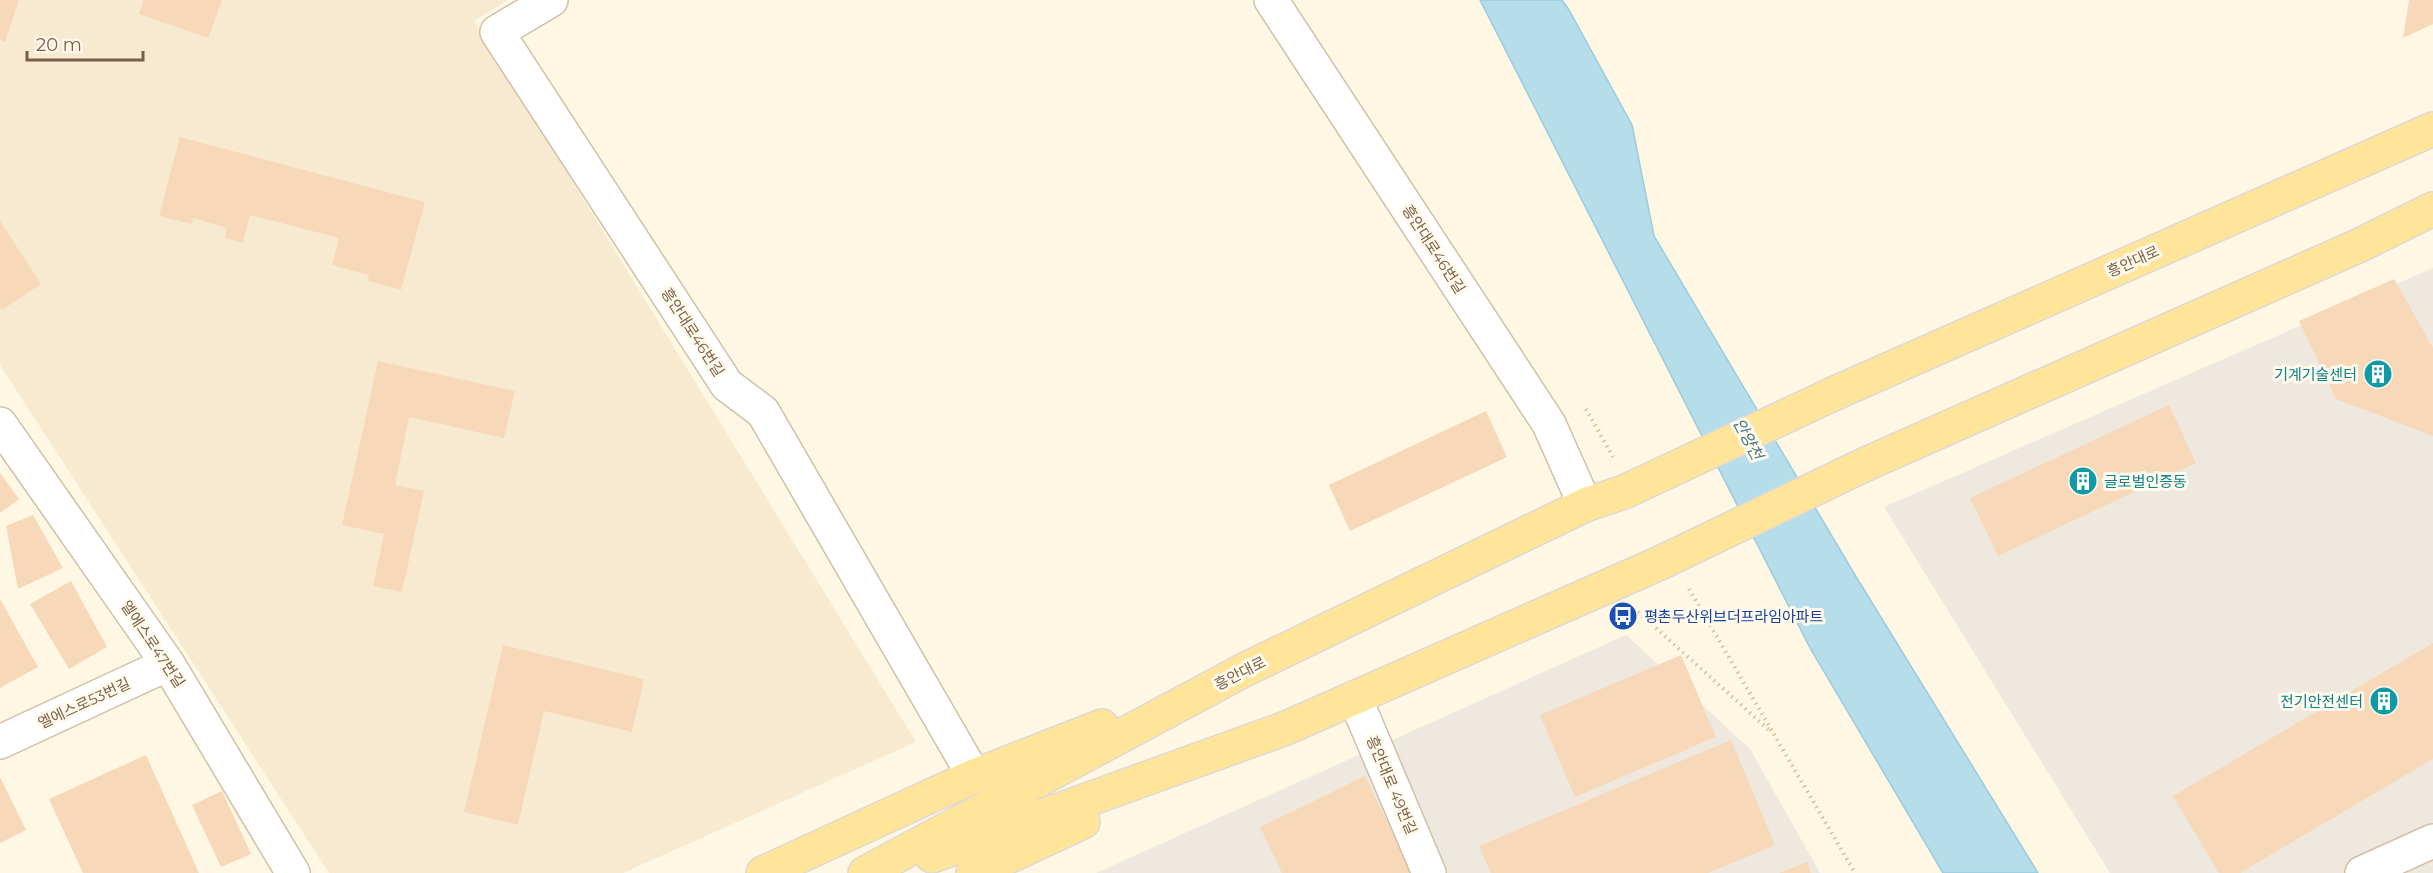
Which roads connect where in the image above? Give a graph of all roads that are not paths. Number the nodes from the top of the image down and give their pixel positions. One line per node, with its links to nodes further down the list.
1 (552, 0): 16 (street, 흥안대로46번길)
2 (1270, 0): 10 (street, 흥안대로46번길)
3 (2433, 119): 5 (main road)
4 (2433, 129): 5 (main road, 흥안대로)
5 (2321, 178): 10 (main road, 흥안대로, bridge)
6 (2433, 209): 8 (main road)
7 (2433, 215): 8 (main road)
8 (2358, 246): 13 (main road, bridge)
9 (0, 424): 11 (street, 엘에스로47번길)
10 (1585, 505): 12 (main road, 흥안대로)
11 (168, 664): 15 (street, 엘에스로53번길); 18 (street, 엘에스로47번길)
12 (1246, 669): 16 (main road); 20 (main road, 흥안대로)
13 (1355, 698): 14 (main road); 23 (street, 흥안대로 49번길)
14 (1286, 728): 21 (main road); 22 (main road)
15 (0, 742)
16 (975, 776): 19 (main road)
17 (2433, 841): 24 (street)
18 (293, 873)
19 (763, 873)
20 (865, 873)
21 (885, 873)
22 (973, 873)
23 (1429, 873)
24 (2362, 873)

